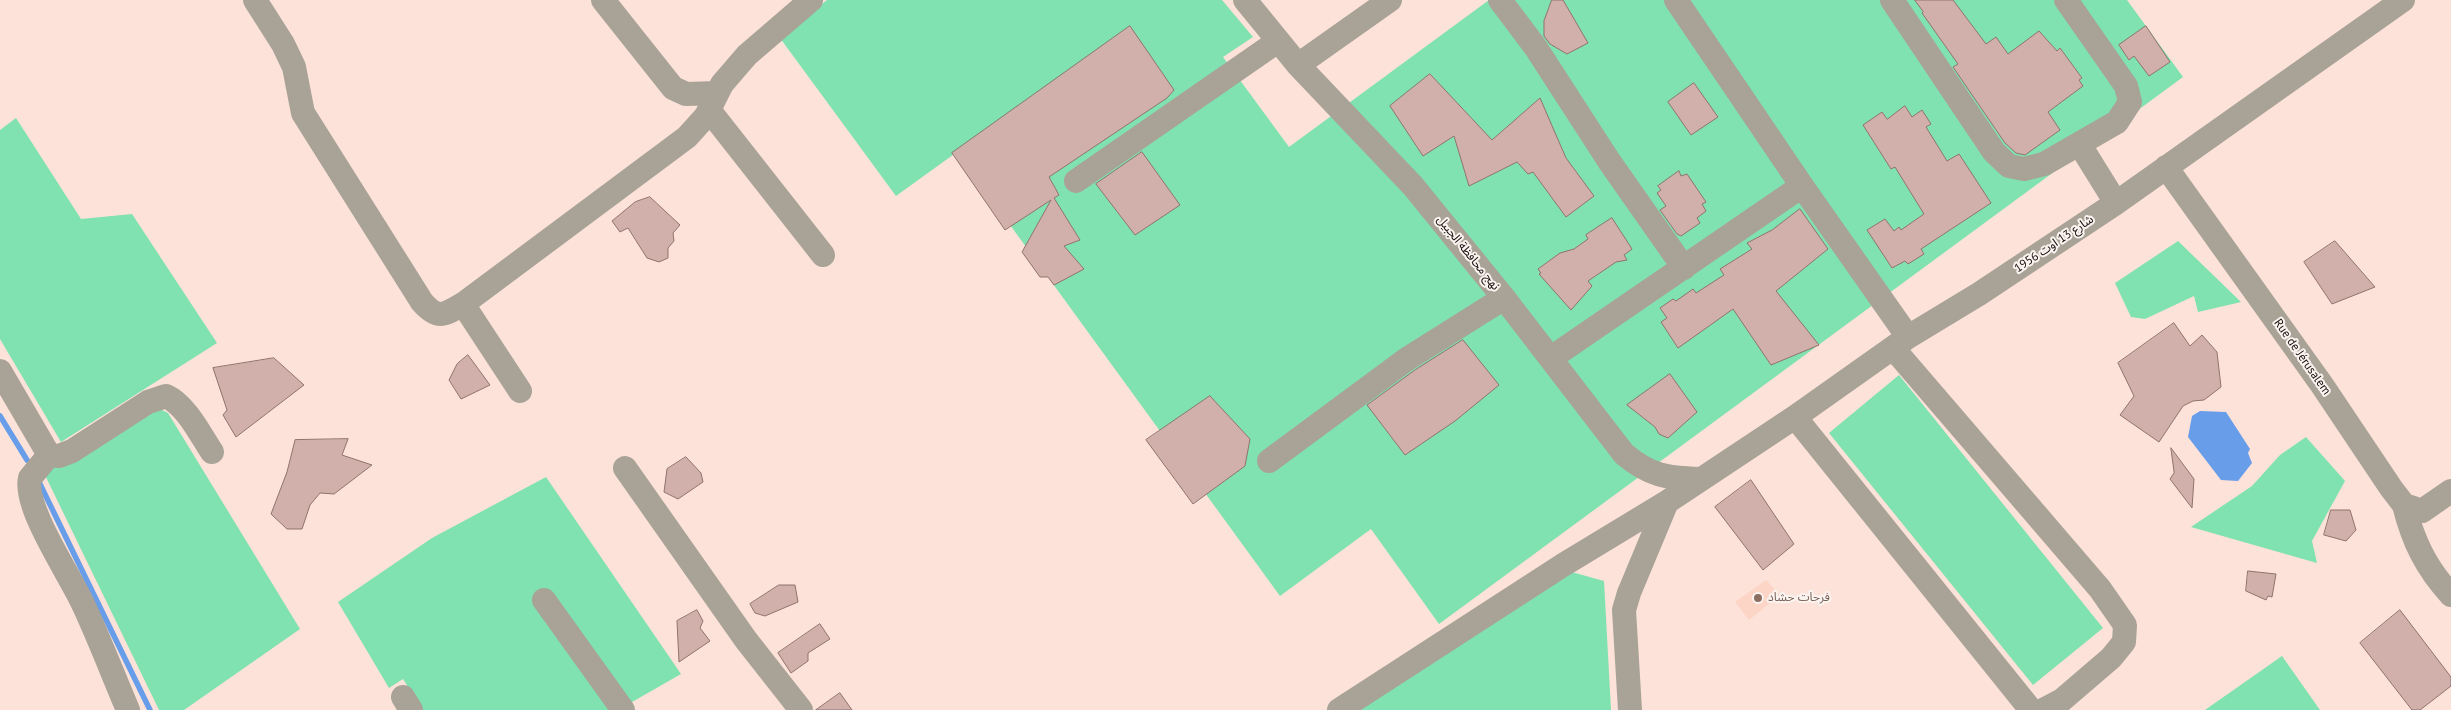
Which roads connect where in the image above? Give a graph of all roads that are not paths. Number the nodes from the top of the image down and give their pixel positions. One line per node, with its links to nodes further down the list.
1 (255, 0): 22 (street)
2 (603, 0): 13 (street)
3 (811, 0): 13 (street)
4 (1245, 0): 11 (street, نهج محافظة الجبيل)
5 (1390, 0): 12 (street)
6 (1500, 0): 20 (street)
7 (1676, 0): 17 (street)
8 (1892, 0): 14 (street)
9 (2066, 0): 14 (street)
10 (2403, 0): 15 (street, شارع 13 اوت 1956)
11 (1278, 41): 12 (street, نهج محافظة الجبيل); 16 (street)
12 (1298, 65): 21 (street, نهج محافظة الجبيل)
13 (713, 102): 19 (street); 22 (street)
14 (2080, 145): 18 (street)
15 (2166, 167): 18 (street, شارع 13 اوت 1956); 35 (street, Rue de Jérusalem)
16 (1076, 181)
17 (1802, 186): 20 (street); 23 (street)
18 (2116, 203): 23 (street, شارع 13 اوت 1956)
19 (823, 255)
20 (1684, 268): 24 (street)
21 (1504, 298): 24 (street, نهج محافظة الجبيل); 30 (street)
22 (463, 304): 26 (street)
23 (1900, 343): 27 (street, شارع 13 اوت 1956); 44 (street)
24 (1551, 358): 32 (street, نهج محافظة الجبيل)
25 (0, 371): 29 (street)
26 (520, 391)
27 (1795, 417): 32 (street, شارع 13 اوت 1956); 43 (street)
28 (212, 452): 29 (street)
29 (49, 455): 38 (street)
30 (1269, 461)
31 (625, 468): 40 (street)
32 (1700, 479): 34 (street, شارع 13 اوت 1956)
33 (2451, 491): 35 (street)
34 (1667, 502): 41 (street, شارع 13 اوت 1956); 42 (street)
35 (2404, 505): 36 (street)
36 (2451, 595)
37 (544, 600): 39 (street)
38 (128, 710)
39 (623, 710)
40 (801, 710)
41 (1339, 710)
42 (1630, 710)
43 (2032, 710)
44 (2043, 710)

